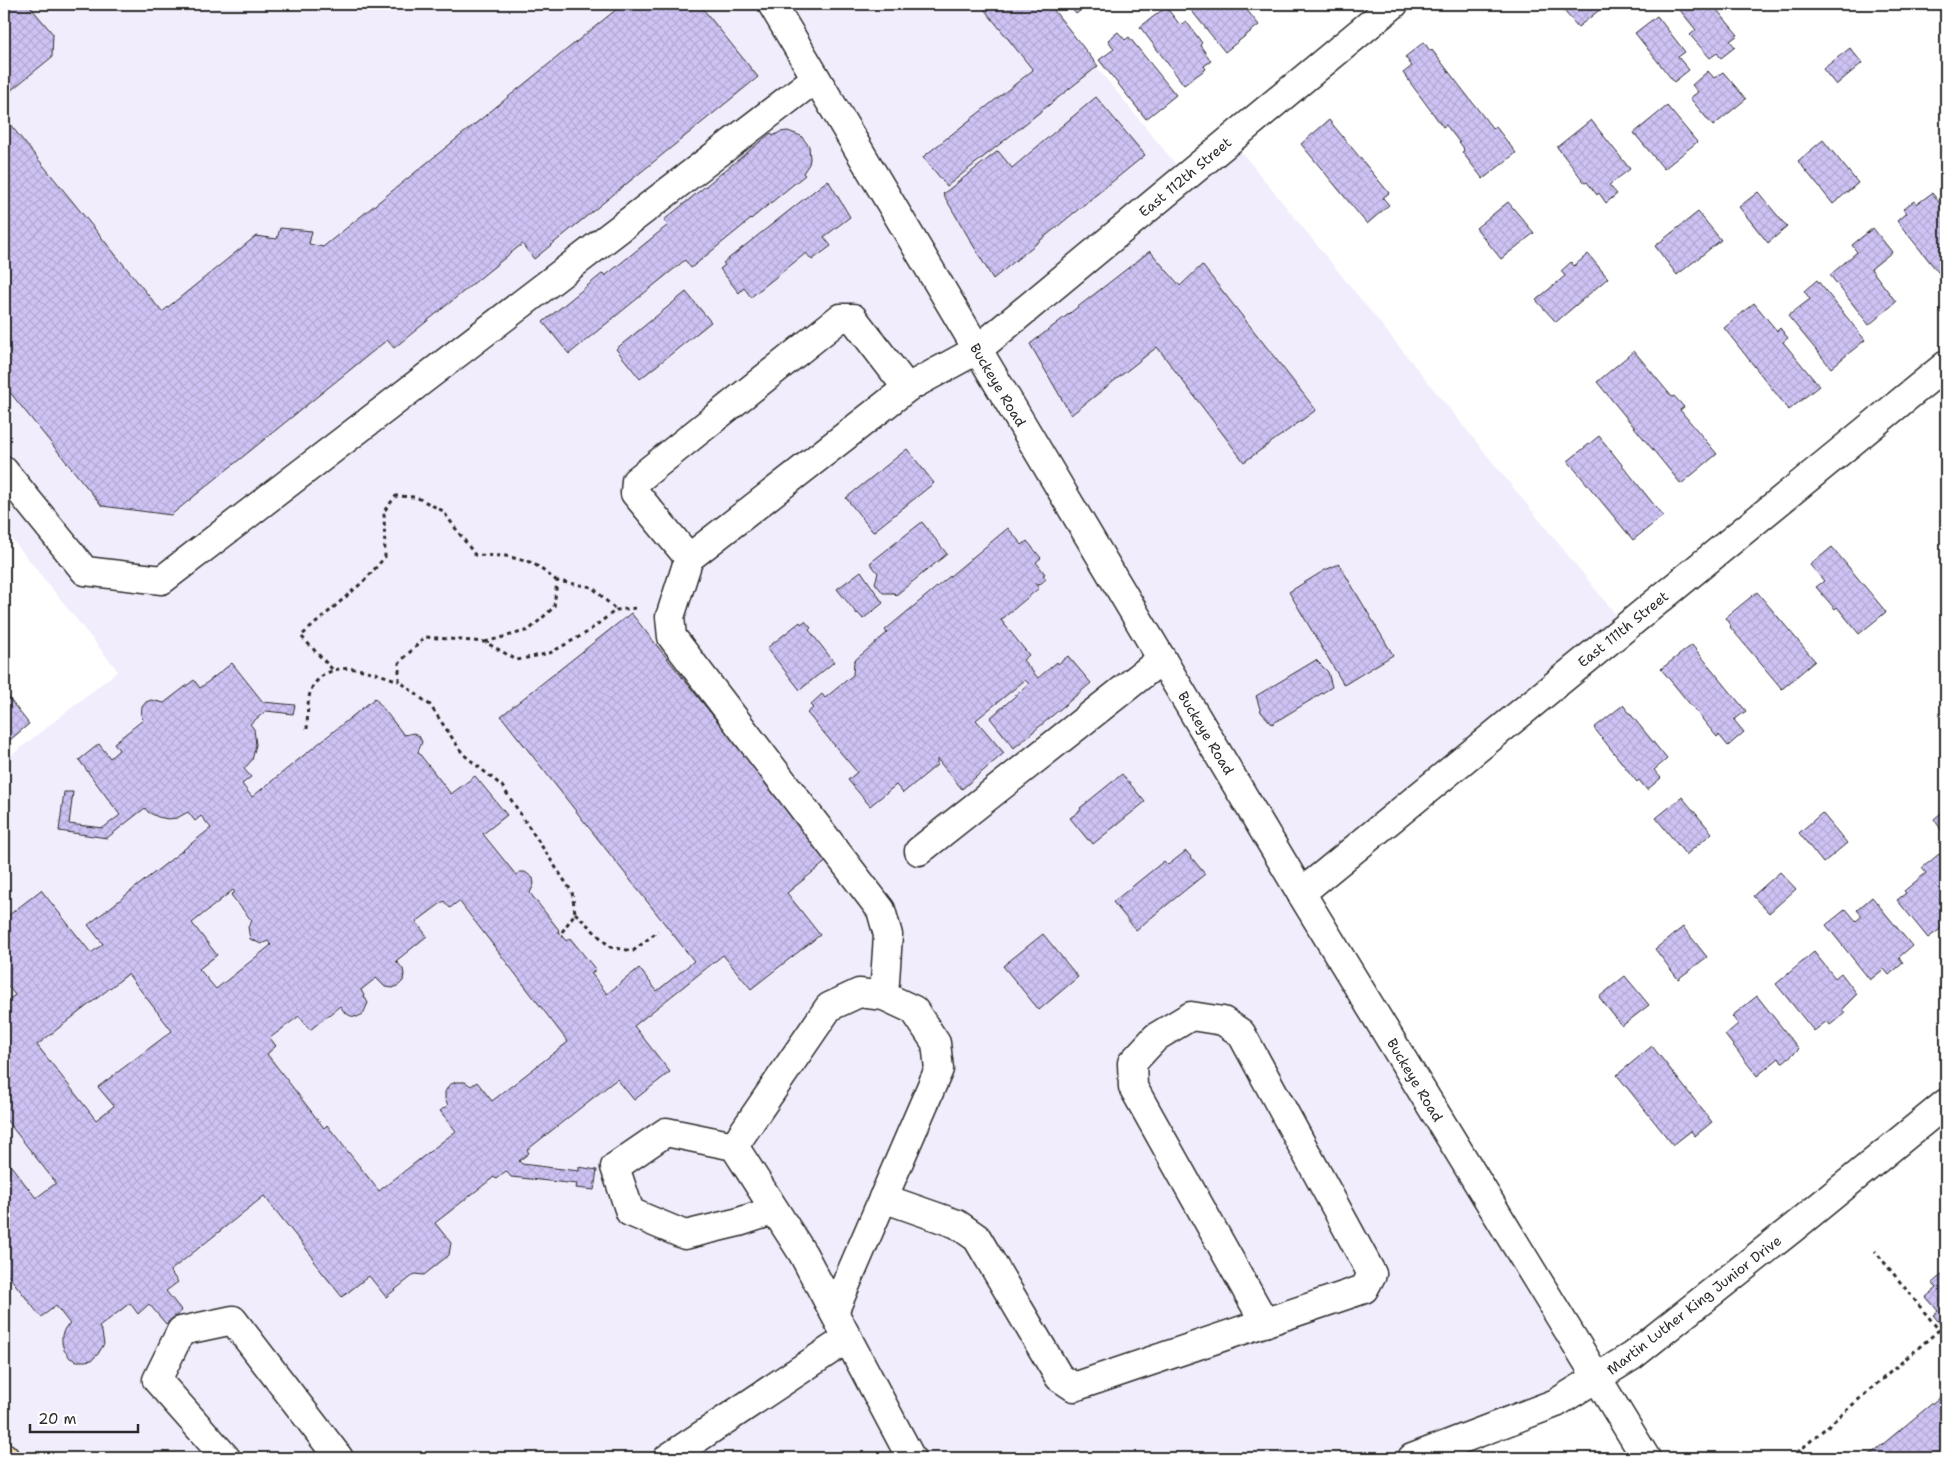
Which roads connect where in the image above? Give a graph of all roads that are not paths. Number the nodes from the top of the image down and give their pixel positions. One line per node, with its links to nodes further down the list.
1 (772, 4): 3 (street, Buckeye Road)
2 (1394, 4): 4 (street, East 112th Street)
3 (816, 78): 4 (street, Buckeye Road); 7 (street)
4 (977, 350): 6 (street, East 112th Street); 9 (street, Buckeye Road)
5 (1946, 365): 11 (street, East 111th Street)
6 (907, 388): 8 (street, East 112th Street); 8 (street)
7 (4, 471)
8 (689, 558): 12 (street)
9 (1162, 659): 10 (street); 11 (street, Buckeye Road)
10 (918, 851)
11 (1301, 893): 20 (street, Buckeye Road)
12 (884, 996): 14 (street); 15 (street)
13 (1946, 1103): 20 (street, Martin Luther King Junior Drive)
14 (734, 1146): 16 (street); 16 (street)
15 (883, 1198): 17 (street); 18 (street)
16 (775, 1210): 17 (street)
17 (834, 1312): 19 (street)
18 (1265, 1323): 18 (street)
19 (848, 1338): 23 (street); 24 (street)
20 (1596, 1379): 25 (street, Martin Luther King Junior Drive); 26 (street, Buckeye Road)
21 (226, 1458): 22 (street)
22 (339, 1458)
23 (668, 1458)
24 (910, 1458)
25 (1412, 1458)
26 (1646, 1458)

